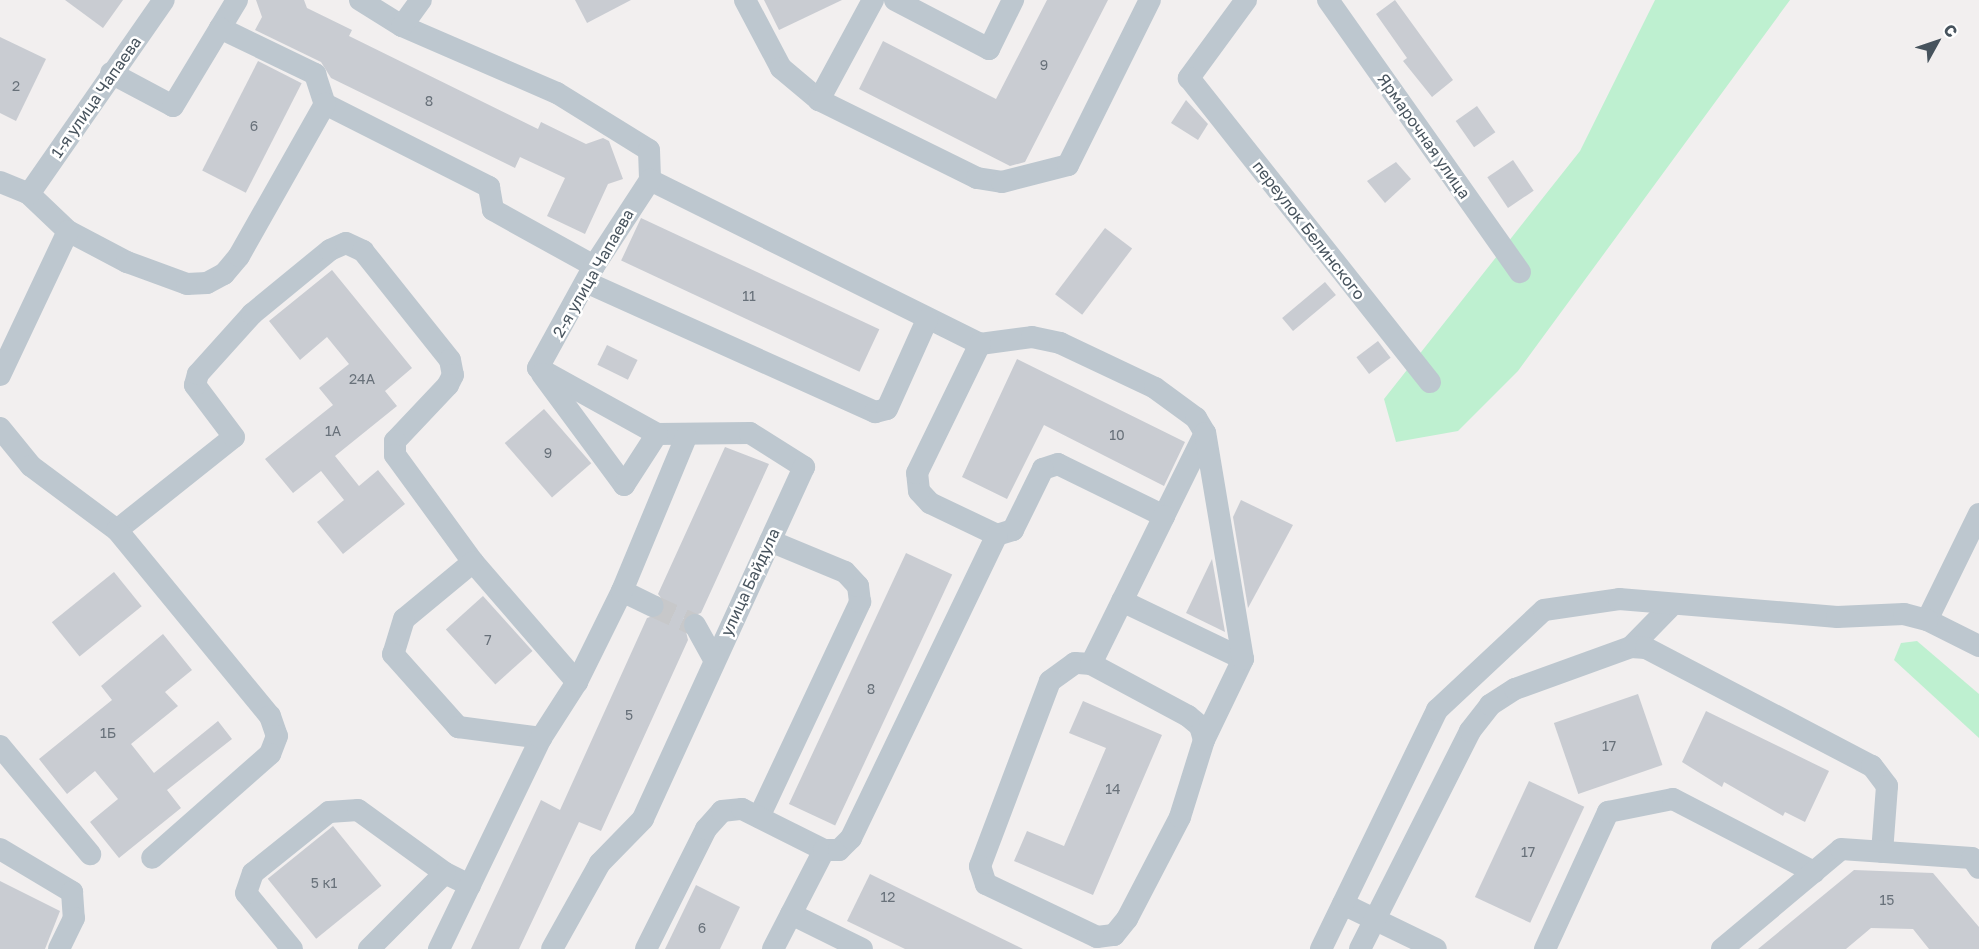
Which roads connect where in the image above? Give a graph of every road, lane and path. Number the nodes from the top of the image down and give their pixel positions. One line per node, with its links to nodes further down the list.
1 (164, 0): 14 (street, 1-я улица Чапаева)
2 (237, 0): 13 (street)
3 (360, 0): 12 (street)
4 (421, 0): 12 (street)
5 (745, 0): 15 (street)
6 (895, 0): 7 (street)
7 (1013, 0)
8 (1150, 0): 15 (street)
9 (1246, 0): 27 (street, переулок Белинского)
10 (1328, 0): 21 (street, Ярмарочная улица)
11 (870, 2): 15 (street)
12 (402, 26): 17 (street)
13 (220, 28): 14 (street); 16 (street)
14 (111, 73): 19 (street, 1-я улица Чапаева)
15 (819, 100)
16 (325, 104): 20 (street); 22 (street)
17 (650, 180): 22 (street, 2-я улица Чапаева); 23 (street)
18 (0, 182): 19 (street)
19 (30, 194): 20 (street)
20 (68, 231): 26 (street)
21 (1520, 273)
22 (591, 274): 23 (street); 25 (street, 2-я улица Чапаева)
23 (927, 320): 24 (street)
24 (980, 344): 29 (street); 35 (street)
25 (538, 368): 30 (street, улица Байдула); 30 (street)
26 (0, 375)
27 (1430, 382)
28 (0, 428): 34 (street)
29 (1205, 433): 33 (street); 47 (street)
30 (657, 434): 31 (street, улица Байдула)
31 (686, 437): 36 (street, улица Байдула); 38 (street)
32 (1979, 514): 42 (street)
33 (1164, 516): 35 (street); 39 (street)
34 (117, 530): 37 (street); 58 (street)
35 (997, 535): 55 (street)
36 (770, 541): 46 (street, улица Байдула); 53 (street)
37 (472, 562): 49 (street); 50 (street)
38 (622, 591): 41 (street); 49 (street)
39 (1122, 601): 47 (street); 48 (street)
40 (1673, 604): 42 (street); 45 (street); 63 (street)
41 (653, 606)
42 (1928, 620): 44 (street)
43 (695, 625): 46 (street)
44 (1979, 646)
45 (1631, 647): 56 (street); 65 (street)
46 (714, 659): 72 (street, улица Байдула)
47 (1243, 659): 51 (street)
48 (1091, 664): 51 (street); 66 (street)
49 (577, 682): 50 (street)
50 (542, 738): 62 (street)
51 (1204, 740): 66 (street)
52 (0, 746): 57 (street)
53 (759, 817): 55 (street); 73 (street)
54 (0, 849): 68 (street)
55 (824, 850): 64 (street)
56 (1882, 852): 59 (street); 60 (street)
57 (90, 854)
58 (152, 858)
59 (1979, 868)
60 (1814, 872): 78 (street); 79 (street)
61 (445, 873): 62 (street); 69 (street); 70 (street)
62 (470, 885): 71 (street)
63 (1343, 904): 65 (street); 75 (street)
64 (791, 915): 67 (street); 74 (street)
65 (1375, 919): 76 (street); 77 (street)
66 (1094, 943)
67 (851, 947)
68 (59, 949)
69 (292, 949)
70 (369, 949)
71 (439, 949)
72 (552, 949)
73 (646, 949)
74 (773, 949)
75 (1322, 949)
76 (1360, 949)
77 (1436, 949)
78 (1545, 949)
79 (1722, 949)

